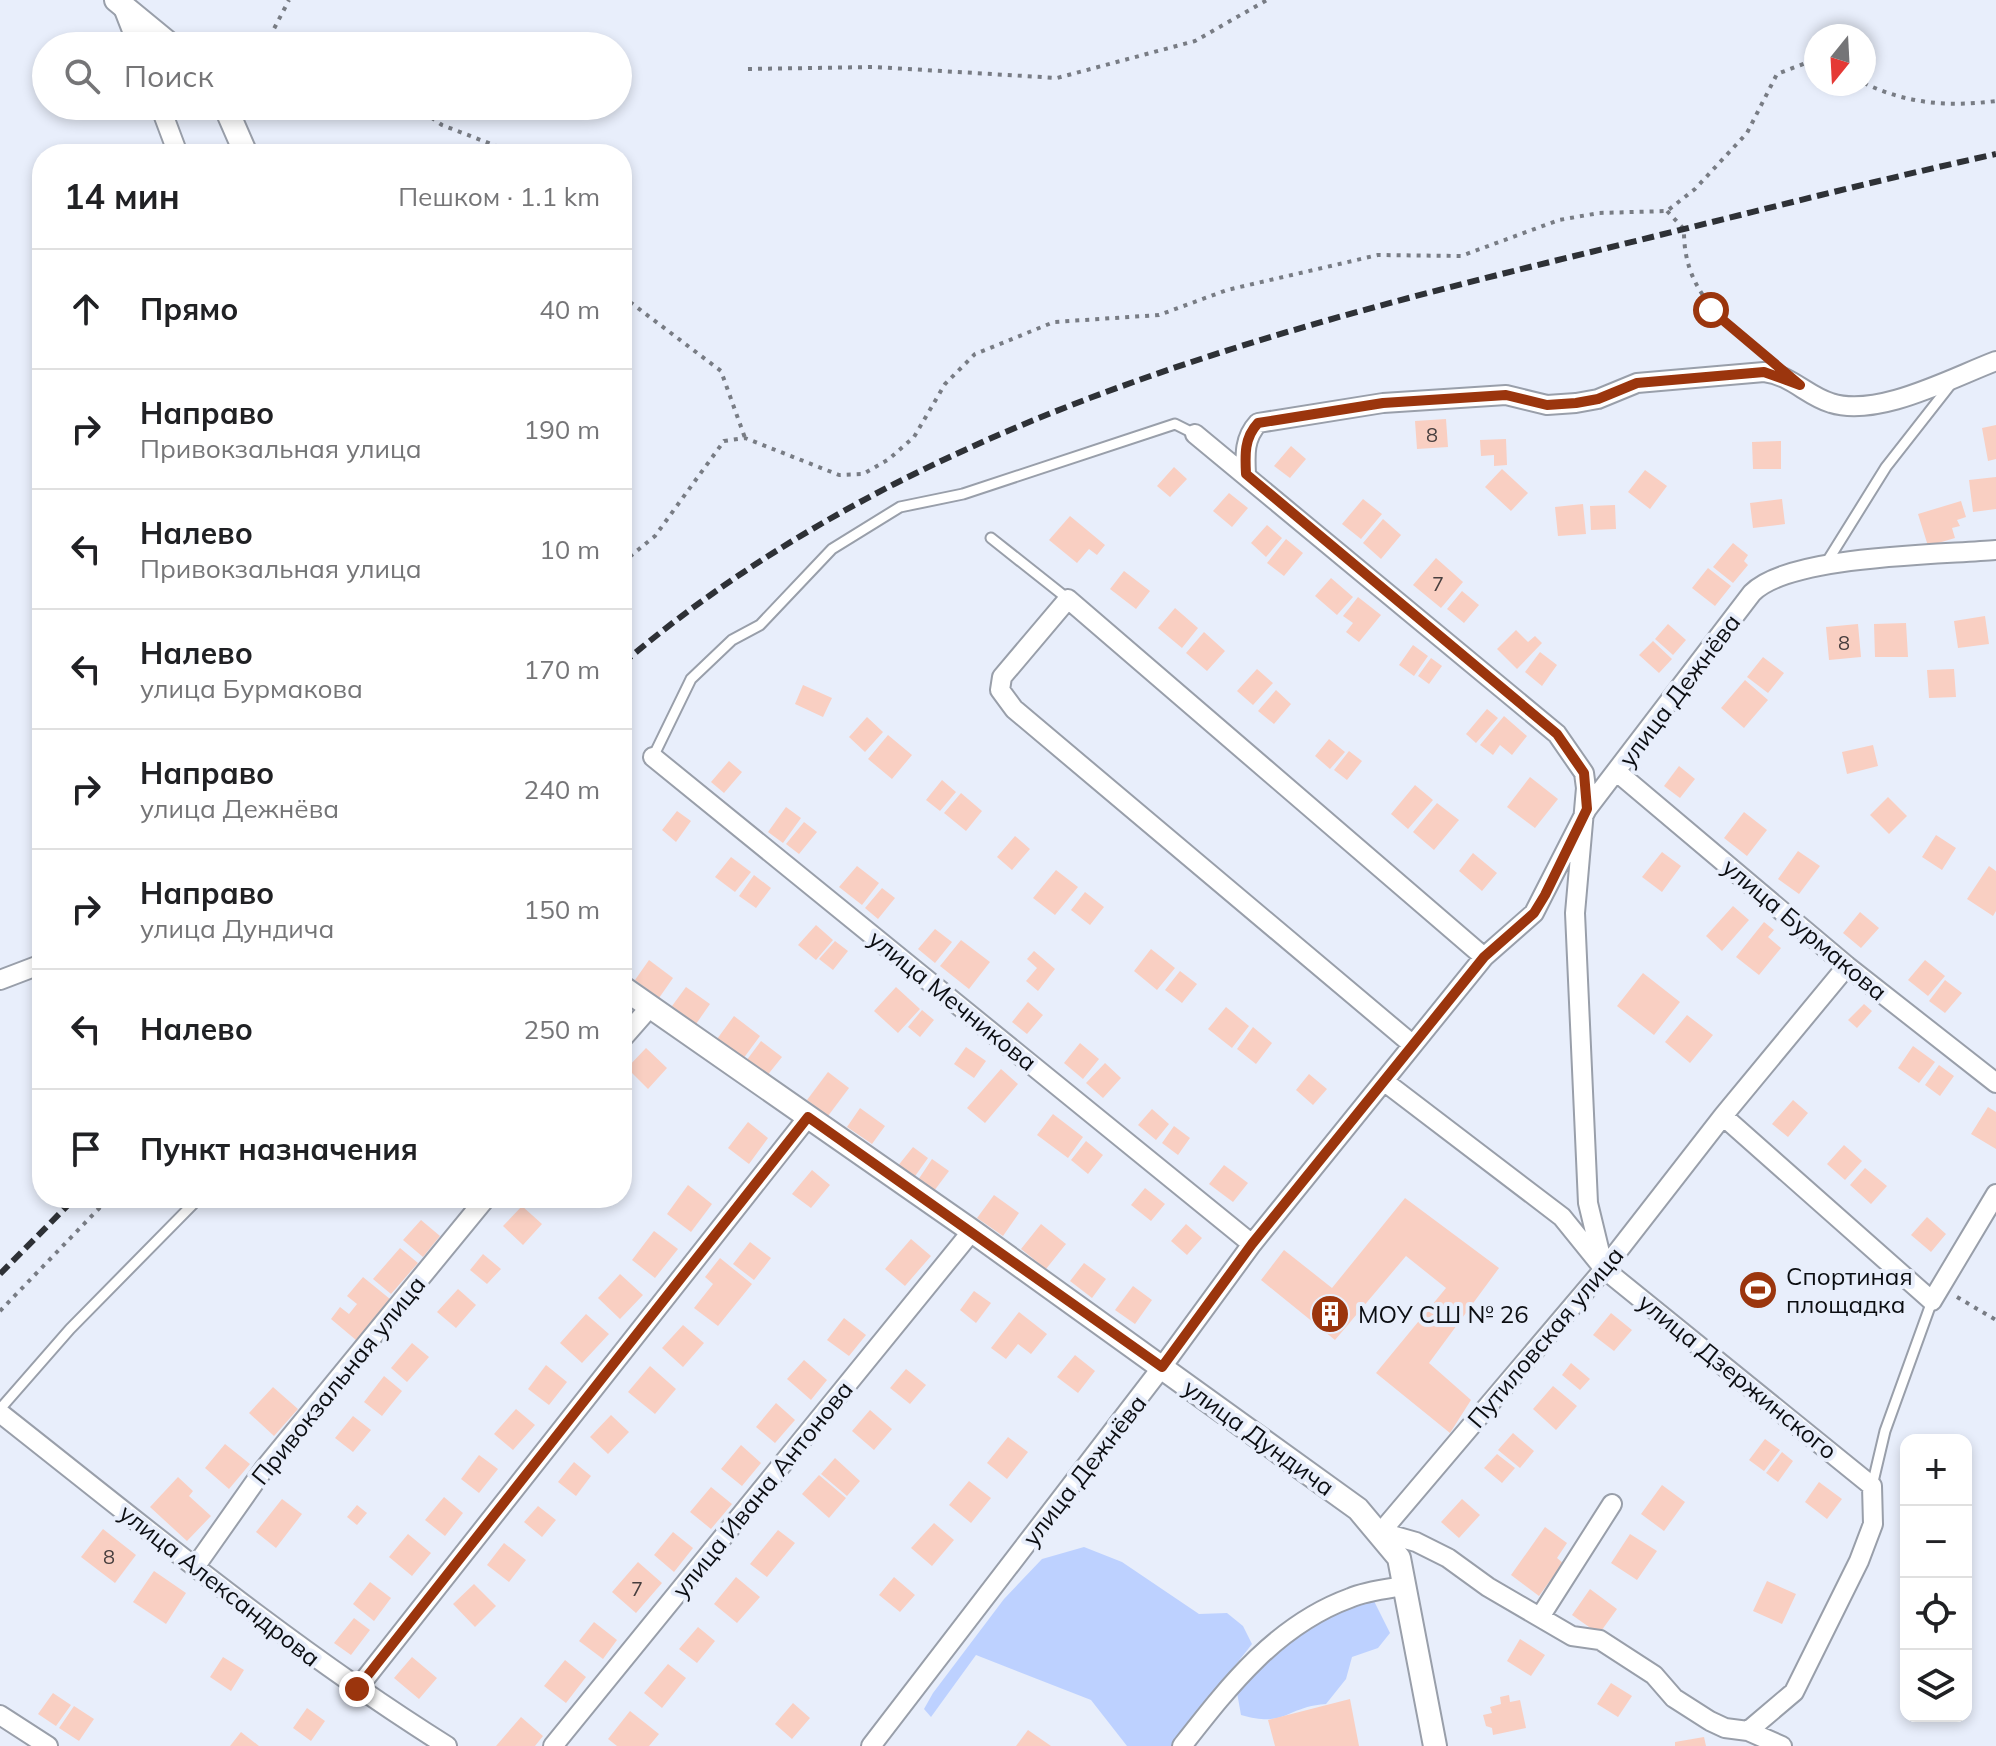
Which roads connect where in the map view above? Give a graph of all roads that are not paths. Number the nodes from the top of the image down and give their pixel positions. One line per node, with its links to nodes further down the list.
1 (119, 2): 2 (street); 3 (street)
2 (132, 32)
3 (155, 32)
4 (165, 120): 6 (street)
5 (231, 120): 7 (street)
6 (174, 144)
7 (242, 144)
8 (1996, 361): 9 (street)
9 (1957, 376): 11 (street); 14 (lane)
10 (1195, 434): 11 (street); 16 (lane)
11 (1246, 474): 18 (street)
12 (991, 538): 15 (lane)
13 (1996, 550): 14 (street, улица Дежнёва)
14 (1825, 565): 17 (street, улица Дежнёва)
15 (1068, 599): 19 (street); 26 (street)
16 (653, 757): 35 (street, улица Мечникова)
17 (1617, 772): 18 (street, улица Дежнёва); 20 (street, улица Бурмакова)
18 (1587, 809): 19 (street, улица Дежнёва); 36 (street)
19 (1484, 957): 26 (street, улица Дежнёва)
20 (1847, 966): 28 (street, улица Бурмакова); 29 (street, Путиловская улица)
21 (32, 968): 22 (street)
22 (0, 980)
23 (632, 994): 24 (street, улица Дундича)
24 (651, 1006): 25 (street); 30 (street, улица Дундича)
25 (632, 1028)
26 (1413, 1045): 27 (street, улица Дежнёва)
27 (1385, 1082): 35 (street, улица Дежнёва); 36 (street, улица Дзержинского)
28 (1996, 1083)
29 (1723, 1116): 36 (street, Путиловская улица); 37 (street)
30 (808, 1117): 34 (street, улица Дундича); 46 (street)
31 (1996, 1194): 37 (street)
32 (189, 1208): 39 (lane)
33 (478, 1208): 43 (street, Привокзальная улица)
34 (972, 1231): 38 (street, улица Дундича); 51 (street, улица Ивана Антонова)
35 (1252, 1244): 38 (street, улица Дежнёва)
36 (1604, 1269): 40 (street, улица Дзержинского); 42 (street, Путиловская улица)
37 (1936, 1294): 40 (lane)
38 (1162, 1367): 42 (street, улица Дундича); 52 (street, улица Дежнёва)
39 (0, 1411): 43 (street, улица Александрова)
40 (1872, 1486): 48 (street)
41 (1612, 1504): 45 (street)
42 (1381, 1532): 44 (street); 45 (street, улица Дундича)
43 (195, 1567): 46 (street, улица Александрова)
44 (1404, 1586): 53 (street); 54 (street)
45 (1540, 1617): 48 (street, улица Дундича)
46 (357, 1689): 50 (street, улица Александрова)
47 (0, 1715): 49 (street)
48 (1748, 1731): 55 (street, улица Дундича)
49 (48, 1746)
50 (447, 1746)
51 (553, 1746)
52 (871, 1746)
53 (1182, 1746)
54 (1435, 1746)
55 (1782, 1746)

